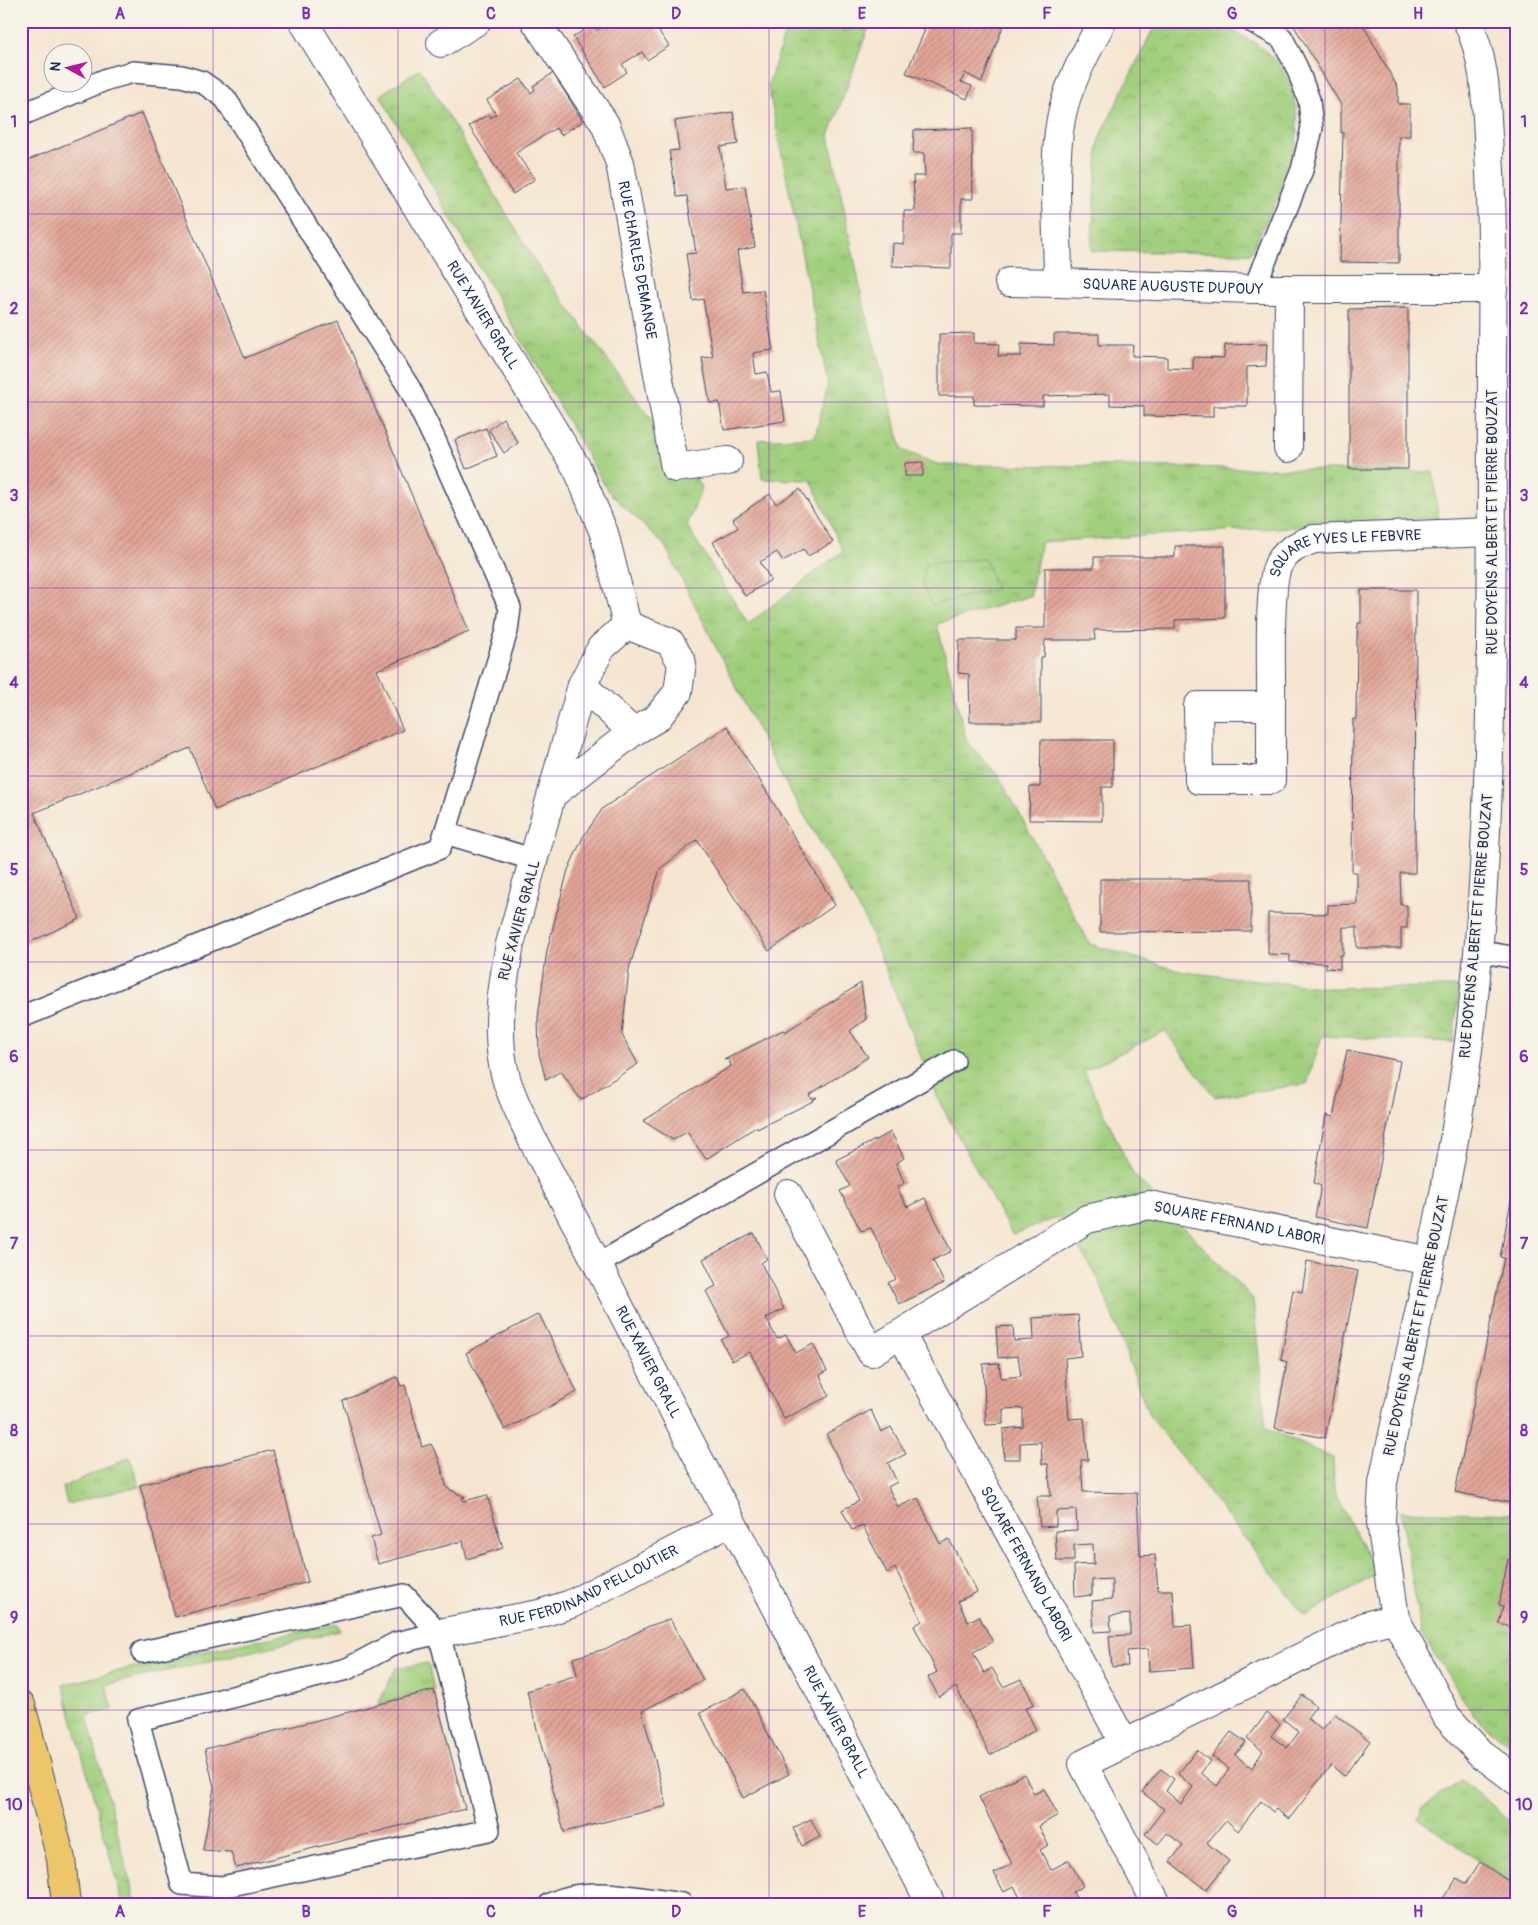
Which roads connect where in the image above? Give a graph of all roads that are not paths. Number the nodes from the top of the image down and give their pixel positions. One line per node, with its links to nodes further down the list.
1 (303, 21): 17 (street, RUE XAVIER GRALL)
2 (477, 21): 7 (street)
3 (535, 21): 15 (street, RUE CHARLES DEMANGE)
4 (1102, 21): 10 (street)
5 (1251, 21): 12 (lane)
6 (1467, 21): 11 (street, RUE DOYENS ALBERT ET PIERRE BOUZAT)
7 (441, 43)
8 (21, 115): 22 (lane)
9 (1010, 282): 10 (street, SQUARE AUGUSTE DUPOUY)
10 (1058, 283): 12 (street, SQUARE AUGUSTE DUPOUY)
11 (1493, 289): 13 (street, SQUARE AUGUSTE DUPOUY); 16 (street, RUE DOYENS ALBERT ET PIERRE BOUZAT)
12 (1254, 290): 13 (street, SQUARE AUGUSTE DUPOUY)
13 (1289, 290): 14 (street)
14 (1288, 448)
15 (728, 460)
16 (1491, 532): 19 (street, SQUARE YVES LE FEBVRE); 24 (street, RUE DOYENS ALBERT ET PIERRE BOUZAT)
17 (627, 625): 18 (street, RUE XAVIER GRALL); 20 (street)
18 (582, 685): 20 (street); 21 (street, RUE XAVIER GRALL)
19 (1271, 706)
20 (633, 732): 21 (street)
21 (553, 794): 23 (street, RUE XAVIER GRALL)
22 (445, 833): 23 (lane); 26 (lane)
23 (535, 860): 30 (street, RUE XAVIER GRALL)
24 (1477, 951): 25 (lane); 29 (street, RUE DOYENS ALBERT ET PIERRE BOUZAT)
25 (1517, 958)
26 (21, 1017)
27 (954, 1061): 30 (lane)
28 (788, 1194): 31 (street, SQUARE FERNAND LABORI)
29 (1430, 1261): 31 (street, SQUARE FERNAND LABORI); 33 (street, RUE DOYENS ALBERT ET PIERRE BOUZAT)
30 (598, 1264): 32 (street, RUE XAVIER GRALL)
31 (901, 1334): 37 (street, SQUARE FERNAND LABORI)
32 (731, 1520): 34 (street, RUE FERDINAND PELLOUTIER); 41 (street, RUE XAVIER GRALL)
33 (1395, 1618): 37 (street); 38 (street, RUE DOYENS ALBERT ET PIERRE BOUZAT)
34 (439, 1633): 35 (lane); 40 (lane); 40 (lane)
35 (142, 1652)
36 (21, 1705): 39 (main road)
37 (1124, 1743): 46 (street)
38 (1517, 1781)
39 (61, 1859): 42 (main road); 43 (main road)
40 (185, 1894)
41 (926, 1902)
42 (66, 1904)
43 (81, 1904)
44 (550, 1904): 45 (lane)
45 (682, 1904)
46 (1157, 1904)

